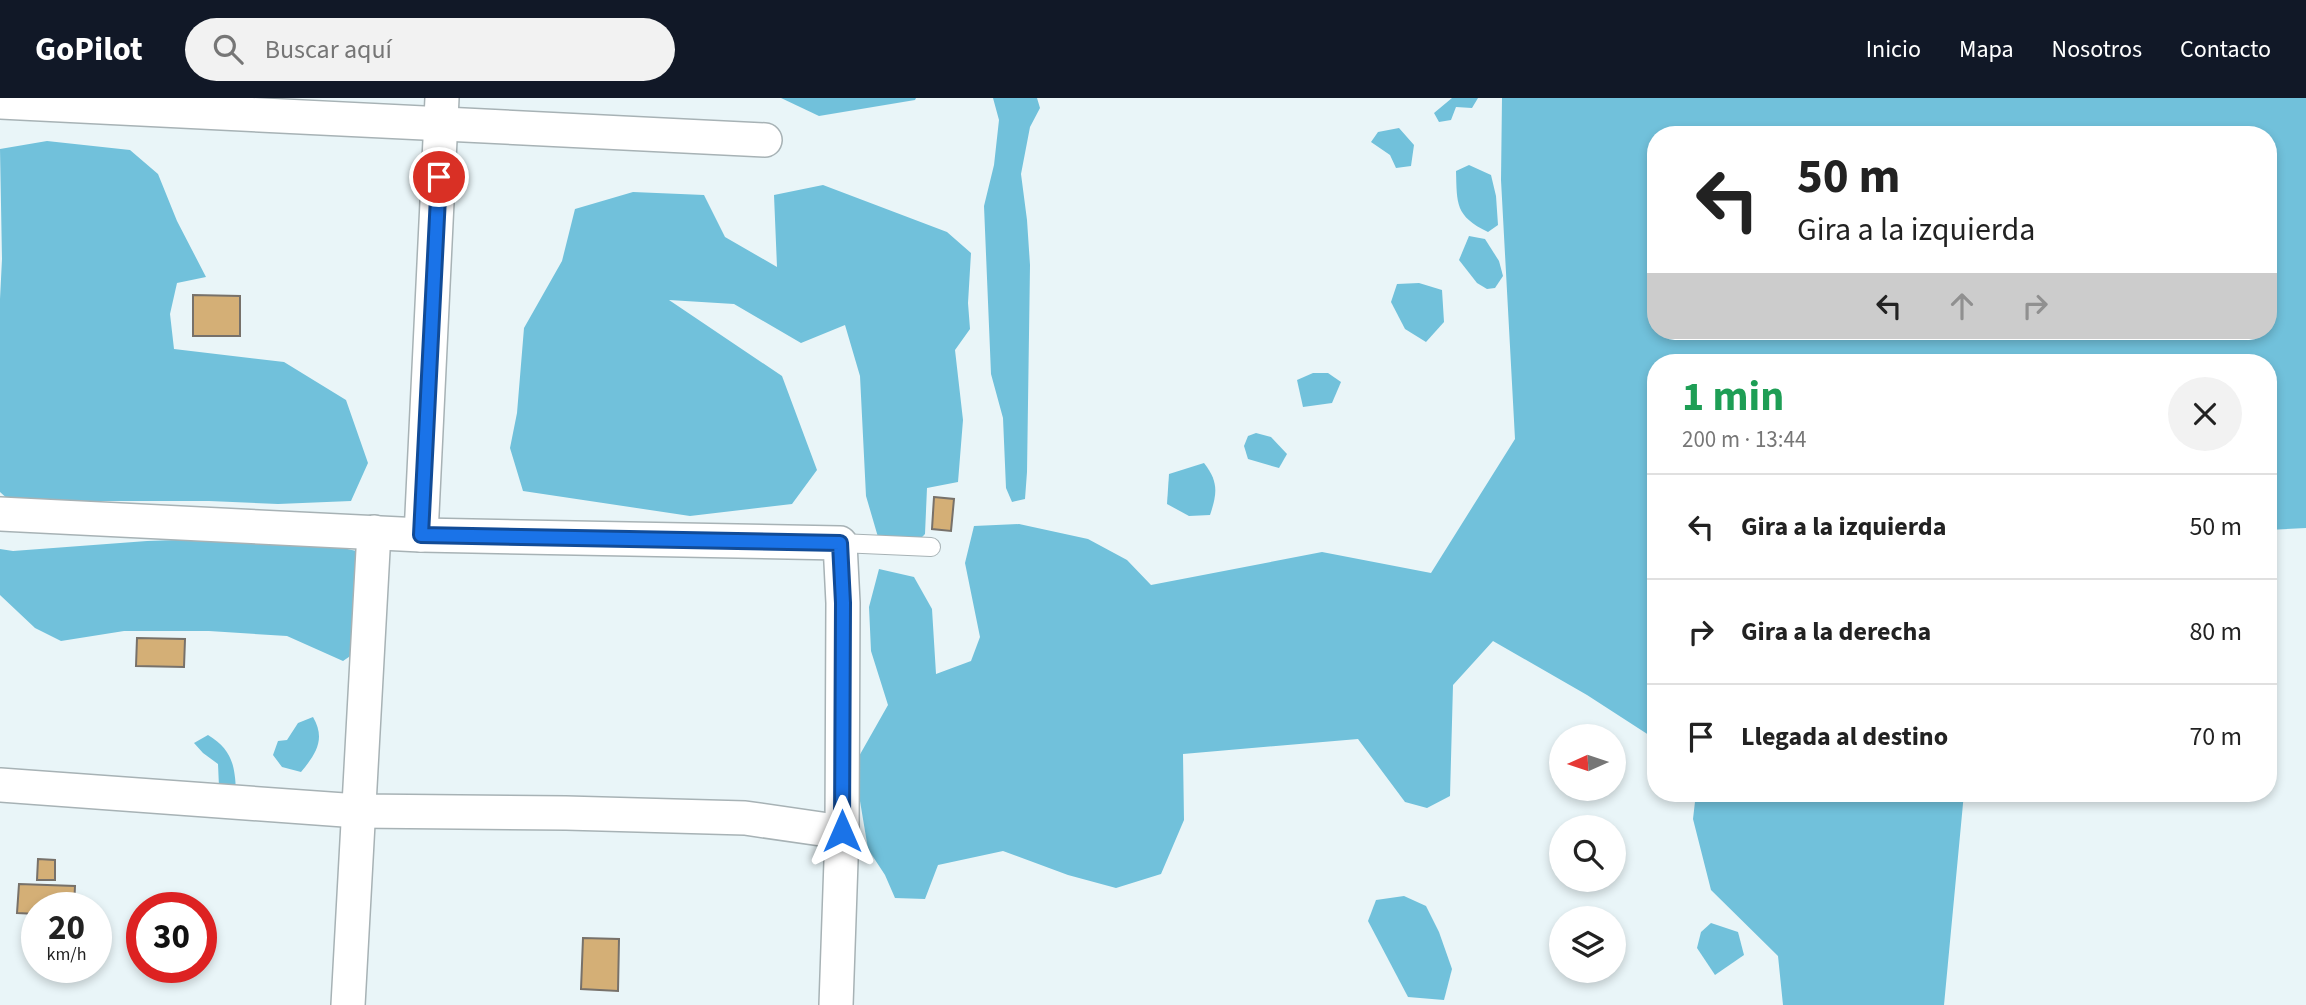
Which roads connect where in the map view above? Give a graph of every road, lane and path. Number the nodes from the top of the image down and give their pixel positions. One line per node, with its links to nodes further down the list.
1 (0, 102): 2 (street)
2 (442, 110): 3 (street); 6 (street)
3 (765, 140)
4 (0, 514): 5 (street)
5 (374, 532): 6 (street); 10 (street)
6 (421, 535): 7 (street)
7 (840, 543): 8 (lane); 11 (street)
8 (931, 547)
9 (0, 785): 10 (street)
10 (358, 811): 11 (street); 12 (street)
11 (842, 831): 13 (street)
12 (348, 1005)
13 (836, 1005)

